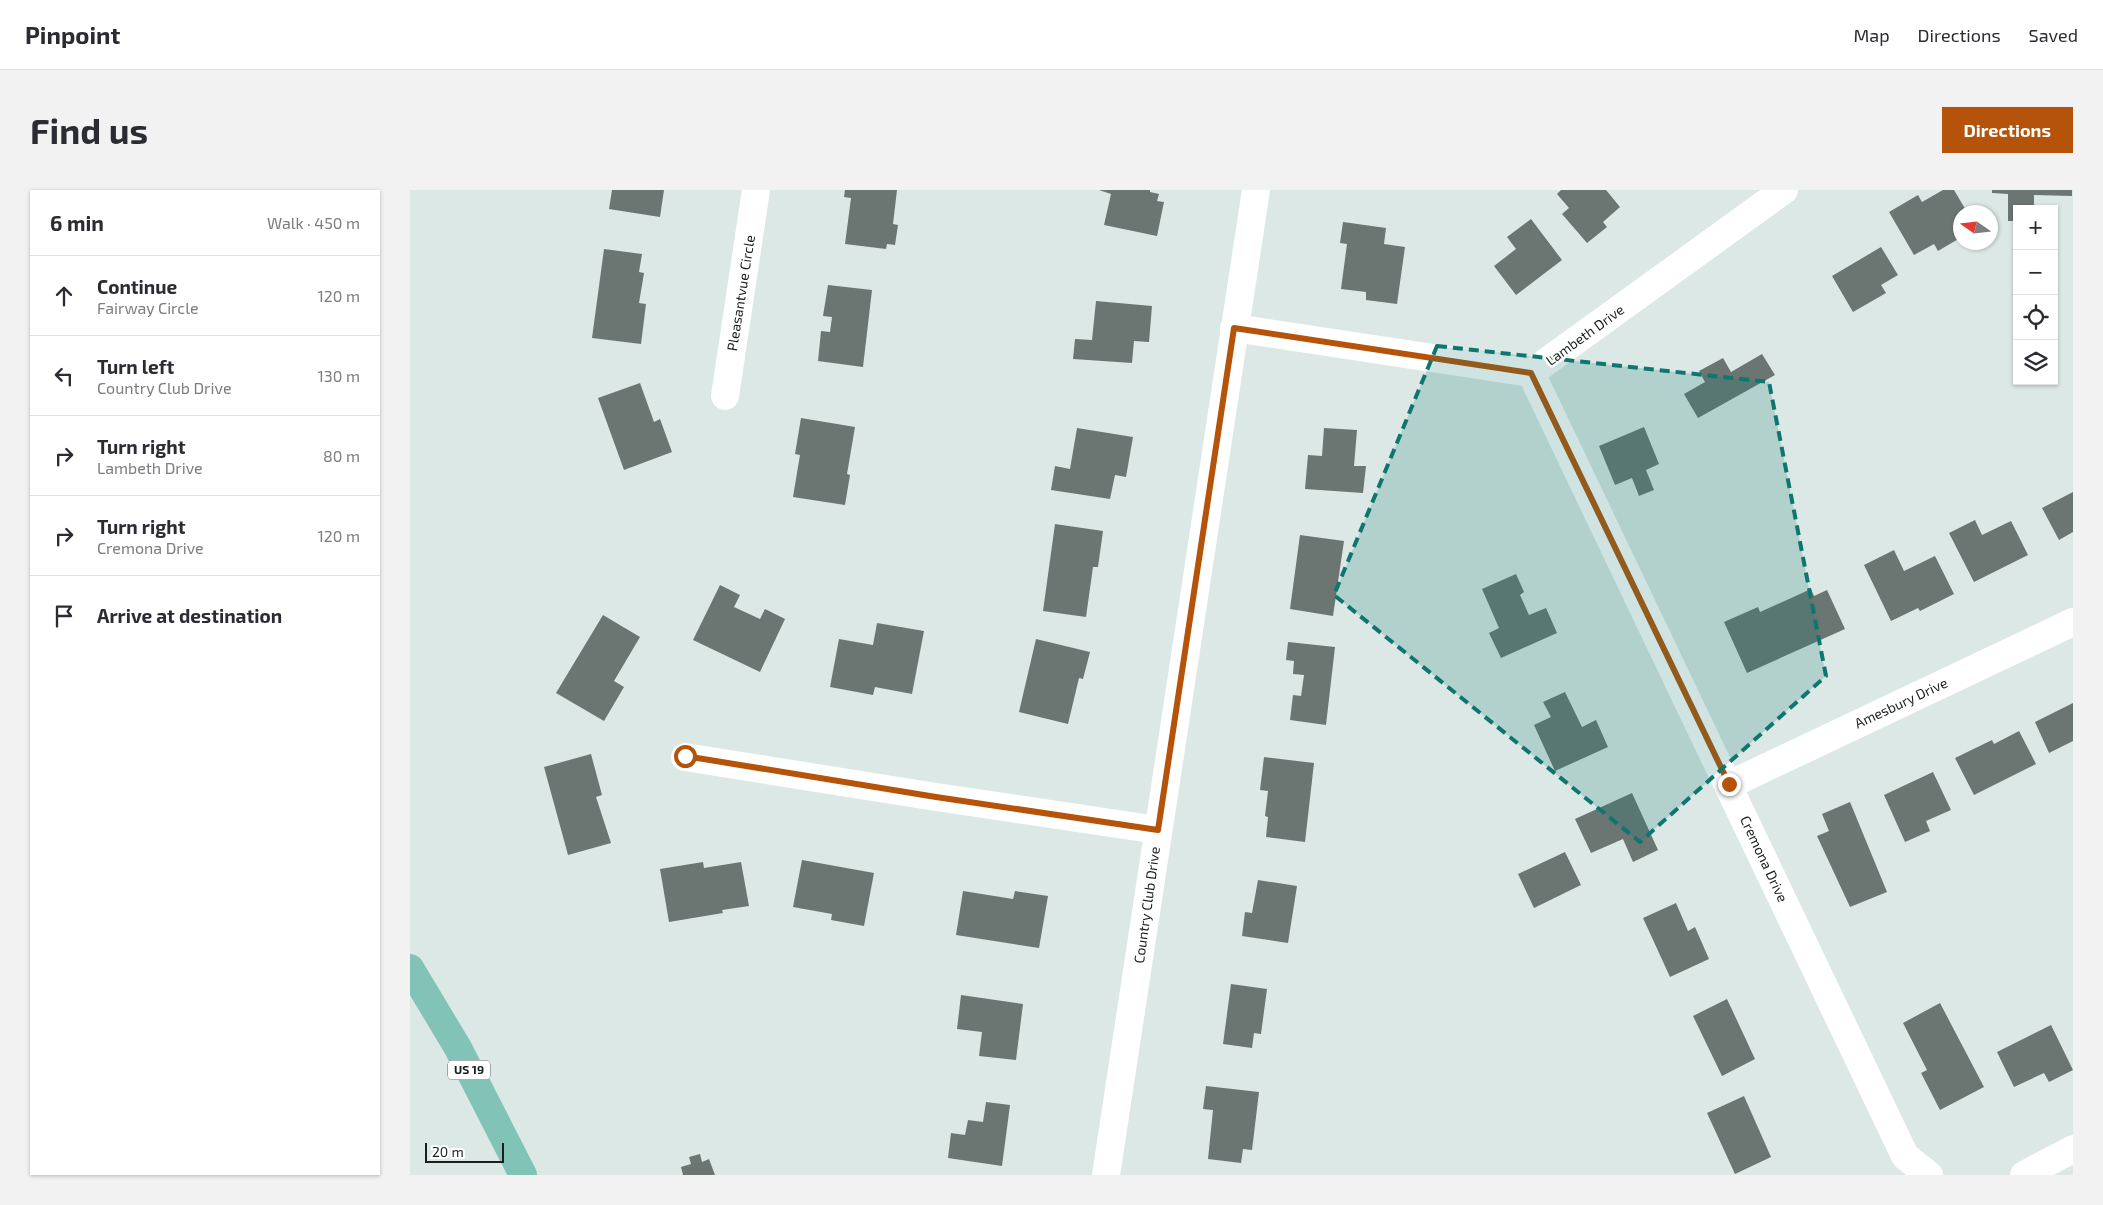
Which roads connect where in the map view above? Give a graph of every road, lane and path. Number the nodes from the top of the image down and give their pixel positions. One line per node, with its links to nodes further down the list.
1 (756, 190): 6 (street, Pleasantvue Circle)
2 (1256, 190): 4 (street, Country Club Drive)
3 (1784, 190): 5 (street, Lambeth Drive)
4 (1234, 328): 5 (street, Lambeth Drive); 10 (street, Country Club Drive)
5 (1531, 373): 9 (street, Cremona Drive)
6 (726, 396)
7 (2073, 622): 9 (street, Amesbury Drive)
8 (685, 756): 10 (street)
9 (1729, 784): 15 (street, Cremona Drive)
10 (1158, 830): 14 (street, Country Club Drive)
11 (410, 968): 13 (main road, US 19)
12 (2073, 1149): 16 (street)
13 (523, 1175)
14 (1106, 1175)
15 (1929, 1175)
16 (2024, 1175)

